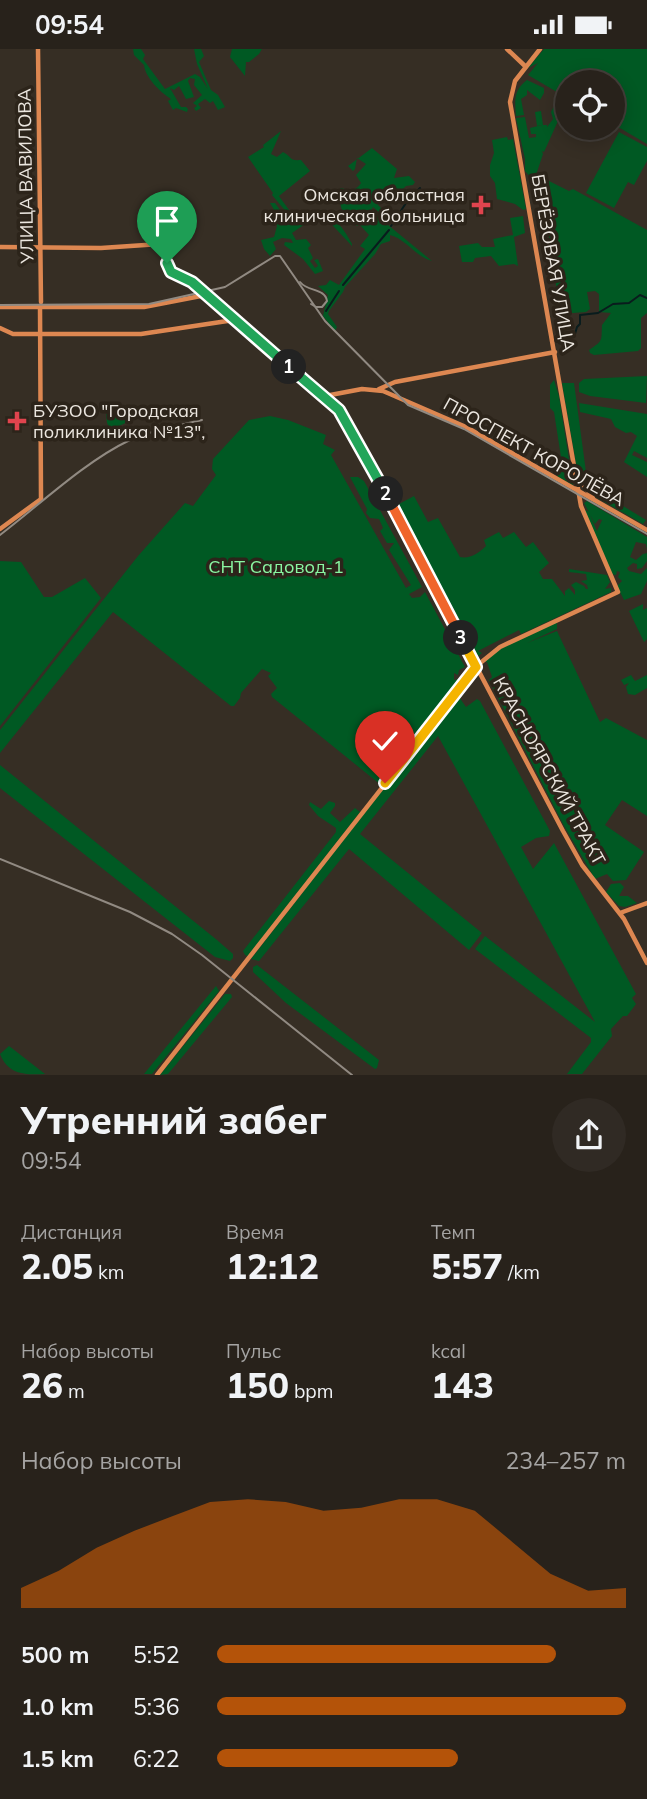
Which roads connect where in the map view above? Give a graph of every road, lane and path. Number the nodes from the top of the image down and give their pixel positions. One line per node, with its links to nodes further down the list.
1 (38, 49): 8 (main road, УЛИЦА ВАВИЛОВА)
2 (508, 49): 4 (main road); 6 (main road)
3 (540, 49): 5 (main road, БЕРЁЗОВАЯ УЛИЦА)
4 (516, 56): 5 (main road); 6 (main road)
5 (533, 57): 6 (main road, БЕРЁЗОВАЯ УЛИЦА)
6 (525, 66): 17 (main road, БЕРЁЗОВАЯ УЛИЦА)
7 (0, 247): 8 (main road)
8 (40, 247): 9 (main road, КРАСНОЯРСКИЙ ТРАКТ); 10 (main road, УЛИЦА ВАВИЛОВА)
9 (207, 295): 10 (main road); 12 (main road, КРАСНОЯРСКИЙ ТРАКТ)
10 (41, 305): 11 (main road); 15 (main road, УЛИЦА ВАВИЛОВА)
11 (0, 307)
12 (235, 320): 15 (main road); 20 (main road, КРАСНОЯРСКИЙ ТРАКТ)
13 (0, 328): 14 (main road)
14 (13, 334): 15 (main road); 16 (main road)
15 (40, 334): 25 (main road, УЛИЦА ВАВИЛОВА)
16 (0, 336)
17 (555, 352): 18 (main road); 22 (main road, БЕРЁЗОВАЯ УЛИЦА)
18 (378, 390): 19 (main road, ПРОСПЕКТ КОРОЛЁВА); 23 (main road, ПРОСПЕКТ КОРОЛЁВА)
19 (340, 393): 20 (main road, ПРОСПЕКТ КОРОЛЁВА); 21 (main road)
20 (324, 396): 21 (main road, КРАСНОЯРСКИЙ ТРАКТ)
21 (339, 410): 27 (main road, КРАСНОЯРСКИЙ ТРАКТ)
22 (576, 473): 23 (main road, БЕРЁЗОВАЯ УЛИЦА); 24 (main road)
23 (579, 492): 24 (main road, ПРОСПЕКТ КОРОЛЁВА); 27 (main road, БЕРЁЗОВАЯ УЛИЦА)
24 (596, 501): 26 (main road, ПРОСПЕКТ КОРОЛЁВА)
25 (0, 530)
26 (647, 530)
27 (476, 667): 29 (main road, КРАСНОЯРСКИЙ ТРАКТ); 31 (main road)
28 (647, 903): 29 (main road)
29 (620, 913): 30 (main road, КРАСНОЯРСКИЙ ТРАКТ)
30 (647, 963)
31 (157, 1075)

